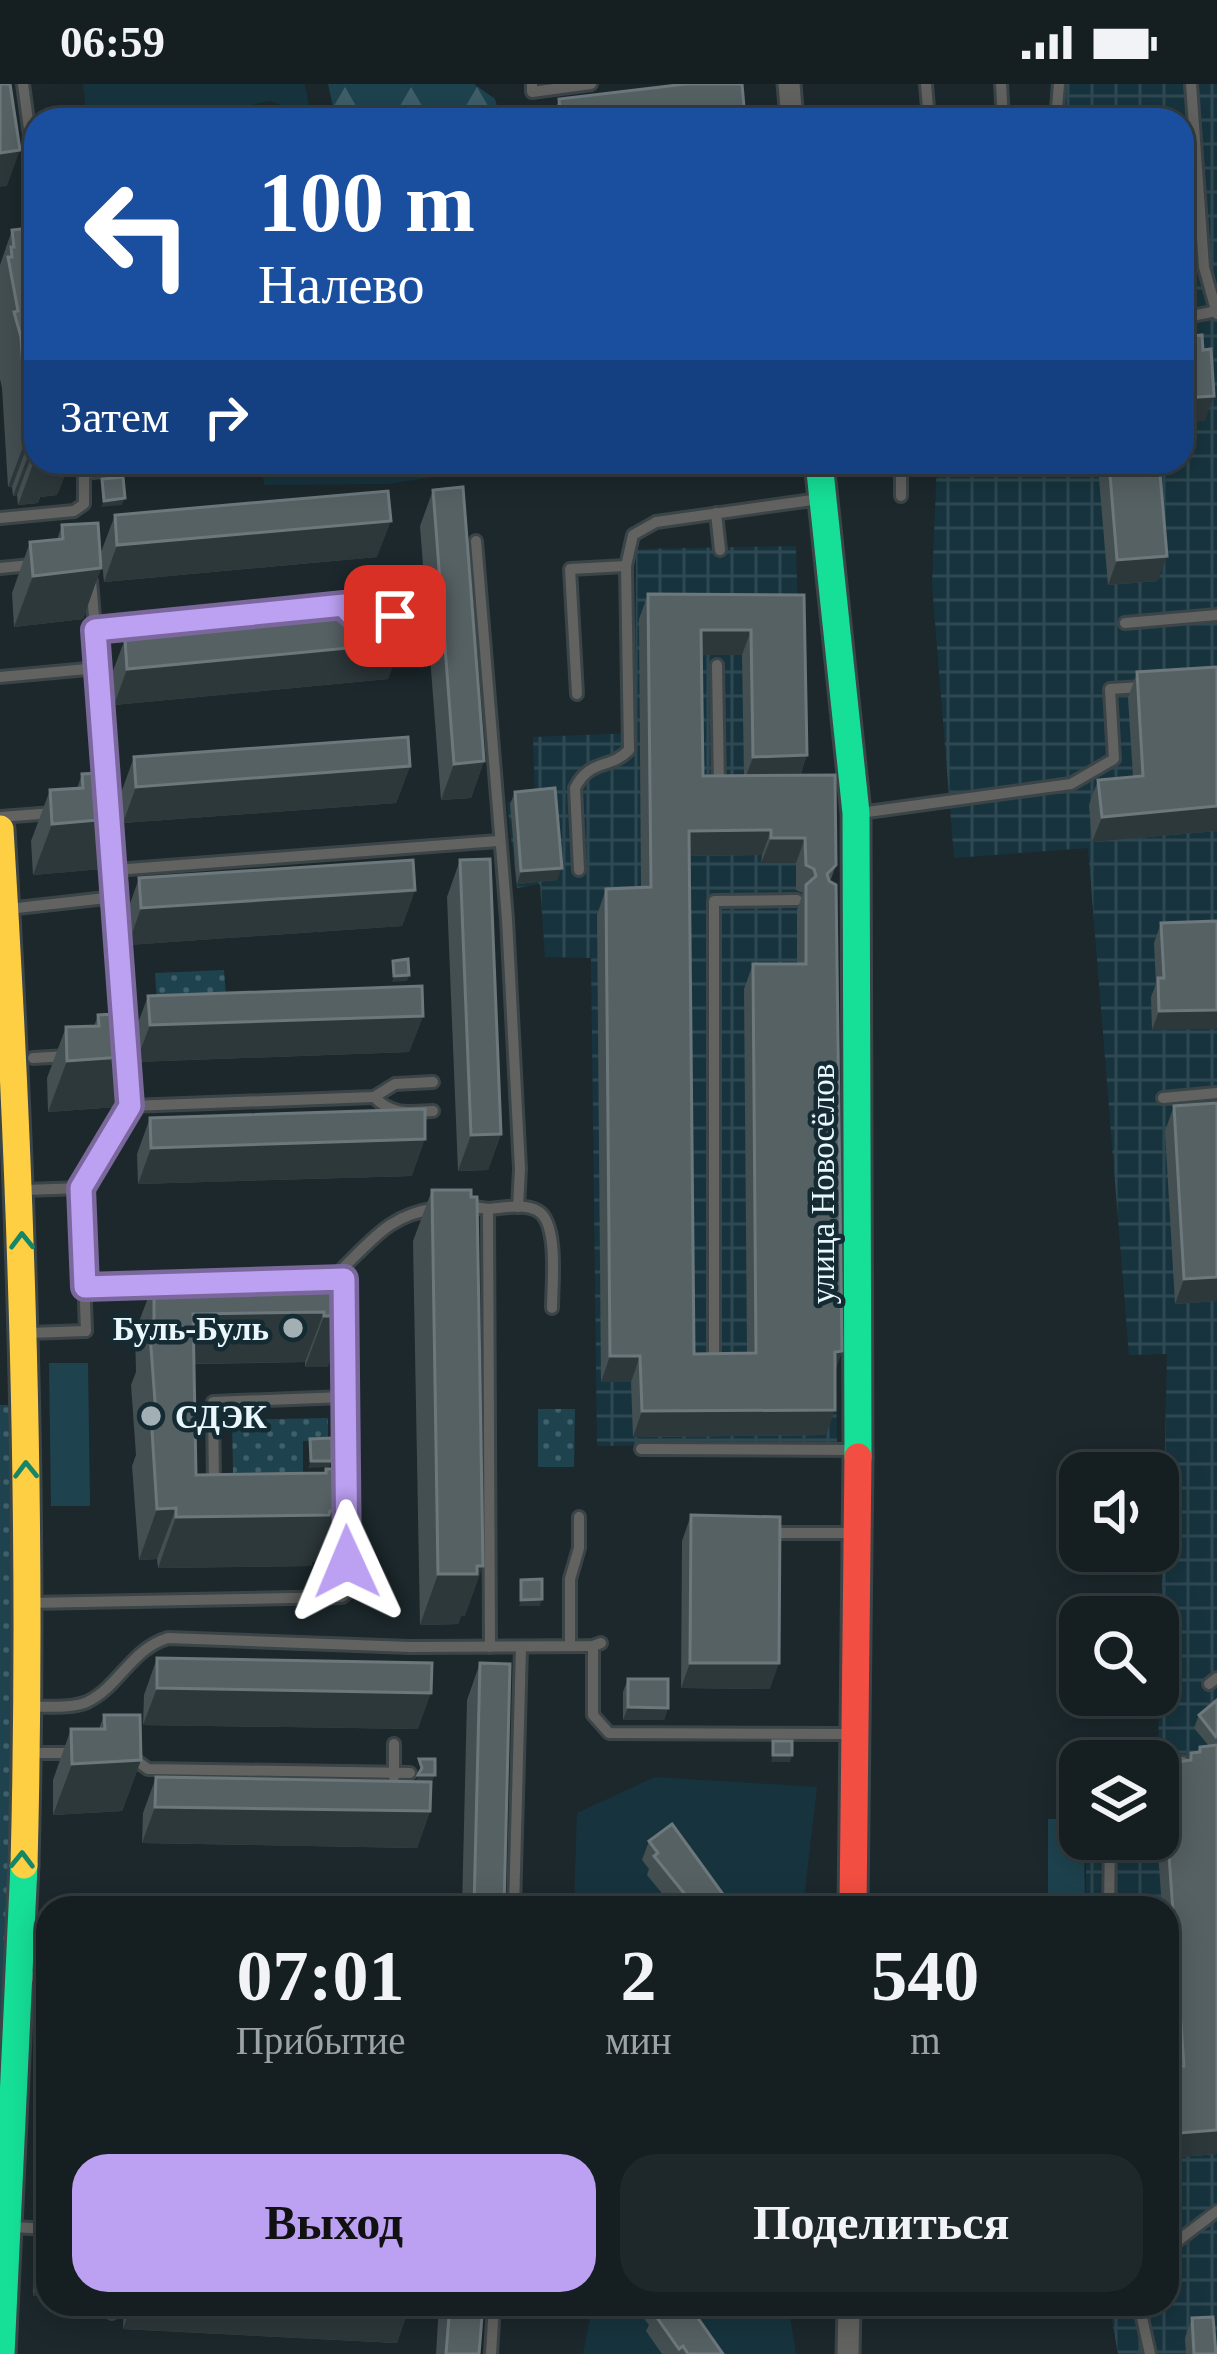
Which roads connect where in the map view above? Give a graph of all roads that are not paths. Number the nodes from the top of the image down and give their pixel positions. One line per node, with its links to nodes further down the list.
1 (532, 84): 2 (lane)
2 (591, 84)
3 (1194, 114): 4 (lane)
4 (1217, 312)
5 (84, 474): 11 (lane)
6 (820, 474): 9 (street, улица Новосёлов)
7 (902, 474): 8 (lane)
8 (902, 496)
9 (822, 499): 10 (lane); 29 (street, улица Новосёлов)
10 (716, 514): 13 (lane); 16 (lane)
11 (0, 518)
12 (476, 542): 34 (lane)
13 (720, 550)
14 (89, 560): 21 (lane)
15 (44, 564): 17 (lane)
16 (626, 566): 26 (lane); 36 (lane)
17 (0, 568)
18 (394, 586): 21 (lane)
19 (1217, 614): 20 (lane)
20 (1124, 623)
21 (95, 630): 23 (lane)
22 (717, 665): 28 (lane)
23 (98, 668): 24 (lane); 27 (lane)
24 (0, 677)
25 (1153, 686): 29 (lane)
26 (577, 694)
27 (108, 788)
28 (739, 791)
29 (850, 798): 61 (street, улица Новосёлов)
30 (110, 808): 35 (lane)
31 (64, 812): 32 (lane)
32 (0, 817)
33 (0, 830): 39 (street)
34 (498, 841): 35 (lane); 52 (lane)
35 (115, 870): 37 (lane)
36 (579, 870)
37 (115, 897): 39 (lane); 40 (lane)
38 (796, 900): 58 (lane)
39 (4, 910): 51 (street)
40 (125, 1032)
41 (126, 1053): 48 (lane)
42 (80, 1056): 43 (lane)
43 (33, 1058)
44 (433, 1082): 46 (lane)
45 (1217, 1093): 47 (lane)
46 (374, 1097): 48 (lane); 49 (lane)
47 (1163, 1097)
48 (130, 1106): 50 (lane)
49 (434, 1111)
50 (81, 1188): 51 (lane); 55 (lane)
51 (21, 1191): 57 (street, one-way to 51)
52 (518, 1207): 53 (lane); 56 (lane)
53 (488, 1209): 59 (lane); 70 (lane)
54 (172, 1284): 55 (lane)
55 (85, 1287): 57 (lane)
56 (552, 1308)
57 (24, 1334): 68 (street, one-way to 57)
58 (714, 1362)
59 (345, 1397): 63 (lane); 64 (lane)
60 (641, 1449): 61 (lane)
61 (858, 1450): 67 (street, улица Новосёлов)
62 (326, 1490): 63 (lane)
63 (346, 1490): 68 (lane)
64 (221, 1492)
65 (579, 1517): 69 (lane)
66 (746, 1532): 67 (lane)
67 (858, 1533): 75 (street, улица Новосёлов)
68 (26, 1603): 73 (street)
69 (570, 1646): 71 (lane); 75 (lane)
70 (490, 1647): 71 (lane); 72 (lane)
71 (521, 1647): 86 (lane)
72 (94, 1698): 73 (lane); 74 (lane)
73 (25, 1707): 89 (street, one-way to 73)
74 (105, 1716)
75 (855, 1734): 87 (street, улица Новосёлов)
76 (394, 1744): 82 (lane)
77 (126, 1752): 82 (lane)
78 (40, 1753): 79 (lane)
79 (83, 1753)
80 (1200, 1760): 81 (lane)
81 (1179, 1766)
82 (394, 1773): 83 (lane); 84 (lane)
83 (410, 1773)
84 (394, 1788)
85 (1110, 1860): 88 (lane)
86 (514, 1896)
87 (853, 1896)
88 (1109, 1896)
89 (19, 1976): 90 (lane); 91 (street)
90 (36, 1977)
91 (7, 2203): 93 (lane); 98 (street)
92 (1217, 2212): 94 (lane)
93 (36, 2221)
94 (1179, 2239)
95 (493, 2316): 99 (lane)
96 (848, 2316): 100 (street)
97 (1142, 2316): 101 (lane)
98 (1, 2354)
99 (490, 2354)
100 (848, 2354)
101 (1150, 2354)

